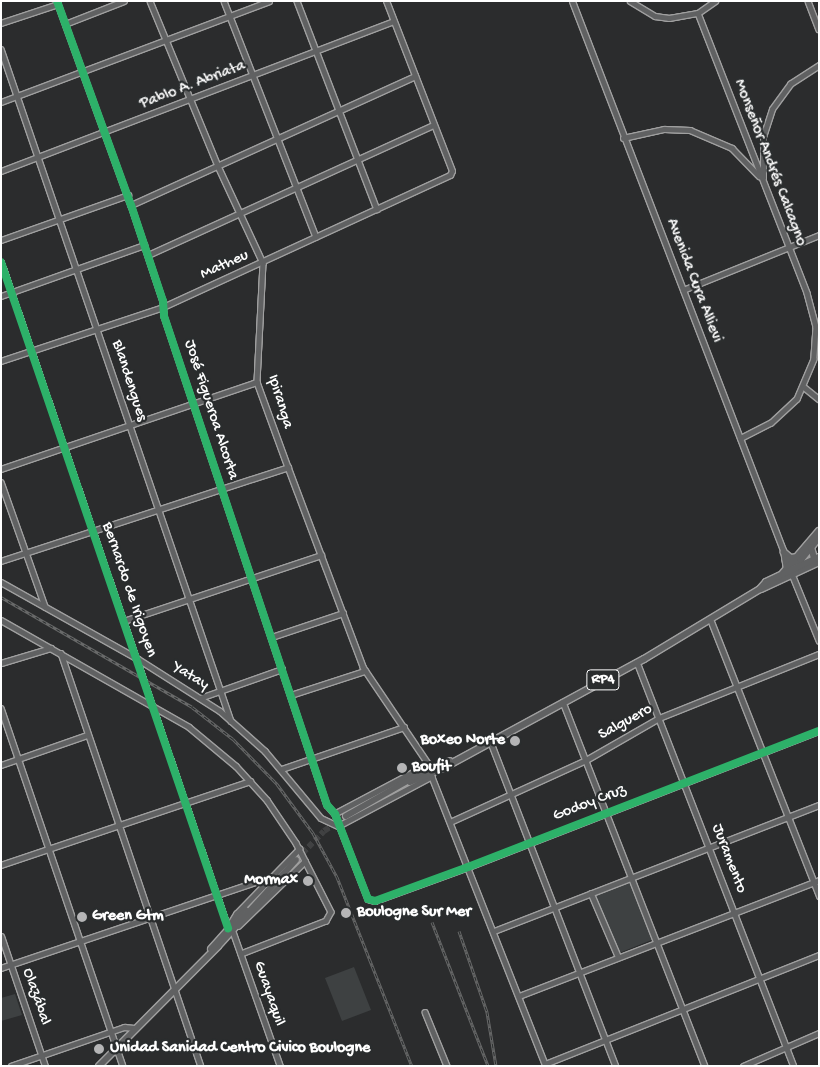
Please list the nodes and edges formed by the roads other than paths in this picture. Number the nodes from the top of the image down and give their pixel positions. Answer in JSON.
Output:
{"nodes":[{"id":1,"x":124,"y":1,"type":"edge"},
{"id":2,"x":150,"y":1,"type":"edge"},
{"id":3,"x":224,"y":1,"type":"edge"},
{"id":4,"x":268,"y":1,"type":"edge"},
{"id":5,"x":297,"y":1,"type":"edge"},
{"id":6,"x":386,"y":1,"type":"edge"},
{"id":7,"x":572,"y":1,"type":"edge"},
{"id":8,"x":630,"y":1,"type":"edge"},
{"id":9,"x":716,"y":1,"type":"edge"},
{"id":10,"x":808,"y":1,"type":"edge"},
{"id":11,"x":57,"y":2,"type":"edge"},
{"id":12,"x":698,"y":13,"type":"junction"},
{"id":13,"x":230,"y":17,"type":"junction"},
{"id":14,"x":393,"y":22,"type":"junction"},
{"id":15,"x":1,"y":23,"type":"edge"},
{"id":16,"x":65,"y":24,"type":"junction"},
{"id":17,"x":819,"y":28,"type":"edge"},
{"id":18,"x":166,"y":42,"type":"junction"},
{"id":19,"x":1,"y":49,"type":"edge"},
{"id":20,"x":316,"y":52,"type":"junction"},
{"id":21,"x":819,"y":65,"type":"edge"},
{"id":22,"x":82,"y":74,"type":"junction"},
{"id":23,"x":415,"y":76,"type":"junction"},
{"id":24,"x":252,"y":77,"type":"junction"},
{"id":25,"x":18,"y":96,"type":"junction"},
{"id":26,"x":190,"y":101,"type":"junction"},
{"id":27,"x":1,"y":102,"type":"edge"},
{"id":28,"x":339,"y":110,"type":"junction"},
{"id":29,"x":434,"y":125,"type":"junction"},
{"id":30,"x":104,"y":134,"type":"junction"},
{"id":31,"x":623,"y":138,"type":"junction"},
{"id":32,"x":276,"y":139,"type":"junction"},
{"id":33,"x":39,"y":158,"type":"junction"},
{"id":34,"x":358,"y":159,"type":"junction"},
{"id":35,"x":218,"y":166,"type":"junction"},
{"id":36,"x":1,"y":171,"type":"edge"},
{"id":37,"x":762,"y":181,"type":"junction"},
{"id":38,"x":295,"y":188,"type":"junction"},
{"id":39,"x":128,"y":195,"type":"junction"},
{"id":40,"x":132,"y":205,"type":"junction"},
{"id":41,"x":377,"y":209,"type":"junction"},
{"id":42,"x":240,"y":214,"type":"junction"},
{"id":43,"x":60,"y":218,"type":"junction"},
{"id":44,"x":819,"y":235,"type":"edge"},
{"id":45,"x":316,"y":237,"type":"junction"},
{"id":46,"x":1,"y":240,"type":"edge"},
{"id":47,"x":144,"y":245,"type":"junction"},
{"id":48,"x":788,"y":246,"type":"junction"},
{"id":49,"x":148,"y":255,"type":"junction"},
{"id":50,"x":1,"y":262,"type":"edge"},
{"id":51,"x":263,"y":263,"type":"junction"},
{"id":52,"x":77,"y":268,"type":"junction"},
{"id":53,"x":683,"y":290,"type":"junction"},
{"id":54,"x":11,"y":291,"type":"junction"},
{"id":55,"x":1,"y":296,"type":"edge"},
{"id":56,"x":164,"y":308,"type":"junction"},
{"id":57,"x":98,"y":329,"type":"junction"},
{"id":58,"x":31,"y":352,"type":"junction"},
{"id":59,"x":1,"y":362,"type":"edge"},
{"id":60,"x":257,"y":382,"type":"junction"},
{"id":61,"x":804,"y":387,"type":"junction"},
{"id":62,"x":819,"y":399,"type":"edge"},
{"id":63,"x":194,"y":404,"type":"junction"},
{"id":64,"x":129,"y":424,"type":"junction"},
{"id":65,"x":740,"y":438,"type":"junction"},
{"id":66,"x":65,"y":448,"type":"junction"},
{"id":67,"x":288,"y":467,"type":"junction"},
{"id":68,"x":1,"y":469,"type":"edge"},
{"id":69,"x":1,"y":482,"type":"edge"},
{"id":70,"x":221,"y":489,"type":"junction"},
{"id":71,"x":158,"y":509,"type":"junction"},
{"id":72,"x":93,"y":531,"type":"junction"},
{"id":73,"x":819,"y":531,"type":"edge"},
{"id":74,"x":819,"y":538,"type":"edge"},
{"id":75,"x":812,"y":547,"type":"junction"},
{"id":76,"x":784,"y":552,"type":"junction"},
{"id":77,"x":26,"y":553,"type":"junction"},
{"id":78,"x":321,"y":555,"type":"junction"},
{"id":79,"x":798,"y":557,"type":"junction"},
{"id":80,"x":786,"y":559,"type":"junction"},
{"id":81,"x":817,"y":559,"type":"edge"},
{"id":82,"x":1,"y":561,"type":"edge"},
{"id":83,"x":794,"y":564,"type":"junction"},
{"id":84,"x":786,"y":570,"type":"junction"},
{"id":85,"x":780,"y":575,"type":"junction"},
{"id":86,"x":792,"y":575,"type":"junction"},
{"id":87,"x":252,"y":578,"type":"junction"},
{"id":88,"x":1,"y":582,"type":"edge"},
{"id":89,"x":760,"y":589,"type":"junction"},
{"id":90,"x":190,"y":599,"type":"junction"},
{"id":91,"x":45,"y":606,"type":"junction"},
{"id":92,"x":343,"y":613,"type":"junction"},
{"id":93,"x":710,"y":619,"type":"junction"},
{"id":94,"x":1,"y":620,"type":"edge"},
{"id":95,"x":124,"y":622,"type":"junction"},
{"id":96,"x":817,"y":633,"type":"edge"},
{"id":97,"x":272,"y":637,"type":"junction"},
{"id":98,"x":819,"y":641,"type":"edge"},
{"id":99,"x":52,"y":648,"type":"junction"},
{"id":100,"x":61,"y":653,"type":"junction"},
{"id":101,"x":819,"y":654,"type":"edge"},
{"id":102,"x":138,"y":659,"type":"junction"},
{"id":103,"x":637,"y":662,"type":"junction"},
{"id":104,"x":1,"y":663,"type":"edge"},
{"id":105,"x":282,"y":669,"type":"junction"},
{"id":106,"x":365,"y":670,"type":"junction"},
{"id":107,"x":737,"y":687,"type":"junction"},
{"id":108,"x":221,"y":690,"type":"junction"},
{"id":109,"x":291,"y":695,"type":"junction"},
{"id":110,"x":200,"y":698,"type":"junction"},
{"id":111,"x":563,"y":702,"type":"junction"},
{"id":112,"x":154,"y":705,"type":"junction"},
{"id":113,"x":1,"y":708,"type":"edge"},
{"id":114,"x":659,"y":718,"type":"junction"},
{"id":115,"x":232,"y":721,"type":"junction"},
{"id":116,"x":404,"y":727,"type":"junction"},
{"id":117,"x":819,"y":731,"type":"edge"},
{"id":118,"x":88,"y":735,"type":"junction"},
{"id":119,"x":490,"y":740,"type":"junction"},
{"id":120,"x":762,"y":752,"type":"junction"},
{"id":121,"x":19,"y":759,"type":"junction"},
{"id":122,"x":312,"y":760,"type":"junction"},
{"id":123,"x":586,"y":760,"type":"junction"},
{"id":124,"x":1,"y":765,"type":"edge"},
{"id":125,"x":282,"y":769,"type":"junction"},
{"id":126,"x":432,"y":772,"type":"junction"},
{"id":127,"x":250,"y":781,"type":"junction"},
{"id":128,"x":684,"y":782,"type":"junction"},
{"id":129,"x":513,"y":795,"type":"junction"},
{"id":130,"x":186,"y":802,"type":"junction"},
{"id":131,"x":819,"y":806,"type":"edge"},
{"id":132,"x":606,"y":812,"type":"junction"},
{"id":133,"x":335,"y":814,"type":"junction"},
{"id":134,"x":346,"y":816,"type":"tunnel mouth"},
{"id":135,"x":788,"y":817,"type":"junction"},
{"id":136,"x":450,"y":822,"type":"junction"},
{"id":137,"x":118,"y":826,"type":"junction"},
{"id":138,"x":338,"y":826,"type":"junction"},
{"id":139,"x":530,"y":842,"type":"junction"},
{"id":140,"x":50,"y":848,"type":"junction"},
{"id":141,"x":710,"y":848,"type":"junction"},
{"id":142,"x":299,"y":849,"type":"junction"},
{"id":143,"x":296,"y":860,"type":"tunnel mouth"},
{"id":144,"x":305,"y":861,"type":"junction"},
{"id":145,"x":1,"y":865,"type":"edge"},
{"id":146,"x":468,"y":867,"type":"junction"},
{"id":147,"x":270,"y":877,"type":"junction"},
{"id":148,"x":633,"y":878,"type":"junction"},
{"id":149,"x":816,"y":881,"type":"edge"},
{"id":150,"x":591,"y":893,"type":"junction"},
{"id":151,"x":217,"y":895,"type":"junction"},
{"id":152,"x":819,"y":896,"type":"edge"},
{"id":153,"x":372,"y":901,"type":"joint"},
{"id":154,"x":556,"y":906,"type":"junction"},
{"id":155,"x":735,"y":912,"type":"junction"},
{"id":156,"x":151,"y":917,"type":"junction"},
{"id":157,"x":230,"y":929,"type":"junction"},
{"id":158,"x":494,"y":931,"type":"junction"},
{"id":159,"x":1,"y":936,"type":"edge"},
{"id":160,"x":81,"y":941,"type":"junction"},
{"id":161,"x":659,"y":942,"type":"junction"},
{"id":162,"x":240,"y":954,"type":"junction"},
{"id":163,"x":819,"y":955,"type":"edge"},
{"id":164,"x":618,"y":956,"type":"junction"},
{"id":165,"x":11,"y":965,"type":"junction"},
{"id":166,"x":1,"y":968,"type":"edge"},
{"id":167,"x":580,"y":972,"type":"junction"},
{"id":168,"x":760,"y":978,"type":"junction"},
{"id":169,"x":174,"y":986,"type":"junction"},
{"id":170,"x":519,"y":996,"type":"junction"},
{"id":171,"x":683,"y":1009,"type":"junction"},
{"id":172,"x":425,"y":1012,"type":"dead end"},
{"id":173,"x":134,"y":1028,"type":"junction"},
{"id":174,"x":112,"y":1032,"type":"junction"},
{"id":175,"x":819,"y":1033,"type":"edge"},
{"id":176,"x":606,"y":1040,"type":"junction"},
{"id":177,"x":117,"y":1046,"type":"junction"},
{"id":178,"x":786,"y":1046,"type":"junction"},
{"id":179,"x":42,"y":1056,"type":"junction"},
{"id":180,"x":545,"y":1065,"type":"edge"},
{"id":181,"x":11,"y":1066,"type":"edge"},
{"id":182,"x":45,"y":1066,"type":"edge"},
{"id":183,"x":99,"y":1066,"type":"edge"},
{"id":184,"x":123,"y":1066,"type":"edge"},
{"id":185,"x":201,"y":1066,"type":"edge"},
{"id":186,"x":280,"y":1066,"type":"edge"},
{"id":187,"x":447,"y":1066,"type":"edge"},
{"id":188,"x":616,"y":1066,"type":"edge"},
{"id":189,"x":705,"y":1066,"type":"edge"},
{"id":190,"x":743,"y":1066,"type":"edge"},
{"id":191,"x":794,"y":1066,"type":"edge"}],
"edges":[{"from":1,"to":16,"type":"street"},
{"from":2,"to":18,"type":"street","name":"Ipiranga"},
{"from":3,"to":13,"type":"street"},
{"from":4,"to":13,"type":"street"},
{"from":5,"to":20,"type":"street"},
{"from":6,"to":14,"type":"street"},
{"from":7,"to":31,"type":"street","name":"Avenida Cura Allievi"},
{"from":8,"to":12,"type":"street"},
{"from":9,"to":12,"type":"street"},
{"from":10,"to":17,"type":"street"},
{"from":11,"to":15,"type":"street"},
{"from":11,"to":16,"type":"street","name":"José Figueroa Alcorta"},
{"from":12,"to":37,"type":"street","name":"Monseñor Andrés Calcagno"},
{"from":13,"to":18,"type":"street"},
{"from":13,"to":24,"type":"street"},
{"from":14,"to":20,"type":"street","name":"Pablo A. Abriata"},
{"from":14,"to":23,"type":"street"},
{"from":16,"to":22,"type":"street","name":"José Figueroa Alcorta"},
{"from":18,"to":22,"type":"street"},
{"from":18,"to":26,"type":"street","name":"Ipiranga"},
{"from":19,"to":25,"type":"street","name":"Blandengues"},
{"from":20,"to":24,"type":"street","name":"Pablo A. Abriata"},
{"from":20,"to":28,"type":"street"},
{"from":21,"to":37,"type":"street"},
{"from":22,"to":25,"type":"street"},
{"from":22,"to":30,"type":"street","name":"José Figueroa Alcorta"},
{"from":23,"to":28,"type":"street"},
{"from":23,"to":29,"type":"street"},
{"from":24,"to":26,"type":"street","name":"Pablo A. Abriata"},
{"from":24,"to":32,"type":"street"},
{"from":25,"to":27,"type":"street"},
{"from":25,"to":33,"type":"street","name":"Blandengues"},
{"from":26,"to":30,"type":"street","name":"Pablo A. Abriata"},
{"from":26,"to":35,"type":"street","name":"Ipiranga"},
{"from":28,"to":32,"type":"street"},
{"from":28,"to":34,"type":"street"},
{"from":29,"to":34,"type":"street"},
{"from":29,"to":41,"type":"street","name":"Matheu"},
{"from":30,"to":33,"type":"street","name":"Pablo A. Abriata"},
{"from":30,"to":39,"type":"street","name":"José Figueroa Alcorta"},
{"from":31,"to":37,"type":"street"},
{"from":31,"to":53,"type":"street","name":"Avenida Cura Allievi"},
{"from":32,"to":35,"type":"street"},
{"from":32,"to":38,"type":"street"},
{"from":33,"to":36,"type":"street","name":"Pablo A. Abriata"},
{"from":33,"to":43,"type":"street","name":"Blandengues"},
{"from":34,"to":38,"type":"street"},
{"from":34,"to":41,"type":"street"},
{"from":35,"to":40,"type":"street"},
{"from":35,"to":42,"type":"street","name":"Ipiranga"},
{"from":37,"to":48,"type":"street","name":"Monseñor Andrés Calcagno"},
{"from":38,"to":42,"type":"street"},
{"from":38,"to":45,"type":"street"},
{"from":39,"to":40,"type":"street","name":"José Figueroa Alcorta"},
{"from":39,"to":43,"type":"street"},
{"from":40,"to":47,"type":"street","name":"José Figueroa Alcorta"},
{"from":41,"to":45,"type":"street","name":"Matheu"},
{"from":42,"to":49,"type":"street"},
{"from":42,"to":51,"type":"street","name":"Ipiranga"},
{"from":43,"to":46,"type":"street"},
{"from":43,"to":52,"type":"street","name":"Blandengues"},
{"from":44,"to":48,"type":"street"},
{"from":45,"to":51,"type":"street","name":"Matheu"},
{"from":47,"to":49,"type":"street","name":"José Figueroa Alcorta"},
{"from":47,"to":52,"type":"street"},
{"from":48,"to":53,"type":"street"},
{"from":48,"to":61,"type":"street","name":"Monseñor Andrés Calcagno"},
{"from":49,"to":56,"type":"street","name":"José Figueroa Alcorta"},
{"from":50,"to":54,"type":"street","name":"Bernardo de Irigoyen"},
{"from":51,"to":56,"type":"street","name":"Matheu"},
{"from":51,"to":60,"type":"street","name":"Ipiranga"},
{"from":52,"to":54,"type":"street"},
{"from":52,"to":57,"type":"street","name":"Blandengues"},
{"from":53,"to":65,"type":"street","name":"Avenida Cura Allievi"},
{"from":54,"to":55,"type":"street"},
{"from":54,"to":58,"type":"street","name":"Bernardo de Irigoyen"},
{"from":56,"to":57,"type":"street","name":"Matheu"},
{"from":56,"to":63,"type":"street","name":"José Figueroa Alcorta"},
{"from":57,"to":58,"type":"street","name":"Matheu"},
{"from":57,"to":64,"type":"street","name":"Blandengues"},
{"from":58,"to":59,"type":"street","name":"Matheu"},
{"from":58,"to":66,"type":"street","name":"Bernardo de Irigoyen"},
{"from":60,"to":63,"type":"street"},
{"from":60,"to":67,"type":"street","name":"Ipiranga"},
{"from":61,"to":62,"type":"street"},
{"from":61,"to":65,"type":"street","name":"Monseñor Andrés Calcagno"},
{"from":63,"to":64,"type":"street"},
{"from":63,"to":70,"type":"street","name":"José Figueroa Alcorta"},
{"from":64,"to":66,"type":"street"},
{"from":64,"to":71,"type":"street","name":"Blandengues"},
{"from":65,"to":76,"type":"street","name":"Avenida Cura Allievi"},
{"from":66,"to":68,"type":"street"},
{"from":66,"to":72,"type":"street","name":"Bernardo de Irigoyen"},
{"from":67,"to":70,"type":"street"},
{"from":67,"to":78,"type":"street","name":"Ipiranga"},
{"from":69,"to":77,"type":"street"},
{"from":70,"to":71,"type":"street"},
{"from":70,"to":87,"type":"street","name":"José Figueroa Alcorta"},
{"from":71,"to":72,"type":"street"},
{"from":71,"to":90,"type":"street","name":"Blandengues"},
{"from":72,"to":77,"type":"street"},
{"from":72,"to":95,"type":"street","name":"Bernardo de Irigoyen"},
{"from":73,"to":79,"type":"main road"},
{"from":74,"to":75,"type":"main road"},
{"from":75,"to":81,"type":"main road"},
{"from":75,"to":83,"type":"main road"},
{"from":76,"to":79,"type":"main road"},
{"from":76,"to":80,"type":"street","name":"Avenida Cura Allievi"},
{"from":77,"to":82,"type":"street"},
{"from":77,"to":91,"type":"street"},
{"from":78,"to":87,"type":"street"},
{"from":78,"to":92,"type":"street","name":"Ipiranga"},
{"from":79,"to":83,"type":"main road"},
{"from":80,"to":83,"type":"main road"},
{"from":80,"to":84,"type":"street","name":"Avenida Cura Allievi"},
{"from":81,"to":85,"type":"main road","number":"RP4"},
{"from":81,"to":86,"type":"main road","number":"RP4"},
{"from":83,"to":84,"type":"main road"},
{"from":84,"to":85,"type":"main road"},
{"from":85,"to":89,"type":"main road","number":"RP4"},
{"from":86,"to":89,"type":"main road","number":"RP4"},
{"from":86,"to":96,"type":"street"},
{"from":87,"to":90,"type":"street"},
{"from":87,"to":97,"type":"street","name":"José Figueroa Alcorta"},
{"from":88,"to":91,"type":"street","name":"Yatay"},
{"from":89,"to":93,"type":"main road","number":"RP4"},
{"from":90,"to":95,"type":"street"},
{"from":90,"to":108,"type":"street","name":"Blandengues"},
{"from":91,"to":102,"type":"street","name":"Yatay"},
{"from":92,"to":97,"type":"street"},
{"from":92,"to":106,"type":"street","name":"Ipiranga"},
{"from":93,"to":103,"type":"main road","number":"RP4"},
{"from":93,"to":107,"type":"street"},
{"from":94,"to":99,"type":"street"},
{"from":95,"to":102,"type":"street","name":"Bernardo de Irigoyen"},
{"from":96,"to":98,"type":"street"},
{"from":97,"to":105,"type":"street","name":"José Figueroa Alcorta"},
{"from":99,"to":100,"type":"street"},
{"from":99,"to":104,"type":"street"},
{"from":100,"to":112,"type":"street"},
{"from":100,"to":118,"type":"street"},
{"from":101,"to":107,"type":"street","name":"Salguero"},
{"from":102,"to":110,"type":"street","name":"Yatay"},
{"from":102,"to":112,"type":"street","name":"Bernardo de Irigoyen"},
{"from":103,"to":111,"type":"main road","number":"RP4"},
{"from":103,"to":114,"type":"street","name":"Juramento"},
{"from":105,"to":108,"type":"street"},
{"from":105,"to":109,"type":"street","name":"José Figueroa Alcorta"},
{"from":106,"to":109,"type":"street"},
{"from":106,"to":116,"type":"street","name":"Ipiranga"},
{"from":107,"to":114,"type":"street","name":"Salguero"},
{"from":107,"to":120,"type":"street"},
{"from":108,"to":110,"type":"street"},
{"from":108,"to":115,"type":"street","name":"Blandengues"},
{"from":109,"to":122,"type":"street","name":"José Figueroa Alcorta"},
{"from":110,"to":115,"type":"street","name":"Yatay"},
{"from":111,"to":119,"type":"main road","number":"RP4"},
{"from":111,"to":123,"type":"street"},
{"from":112,"to":127,"type":"street"},
{"from":112,"to":130,"type":"street","name":"Bernardo de Irigoyen"},
{"from":113,"to":121,"type":"street"},
{"from":114,"to":123,"type":"street","name":"Salguero"},
{"from":114,"to":128,"type":"street","name":"Juramento"},
{"from":115,"to":125,"type":"street","name":"Yatay"},
{"from":116,"to":122,"type":"street"},
{"from":116,"to":126,"type":"street","name":"Ipiranga"},
{"from":117,"to":120,"type":"street","name":"Godoy Cruz"},
{"from":118,"to":121,"type":"street"},
{"from":118,"to":137,"type":"street"},
{"from":119,"to":126,"type":"main road","number":"RP4"},
{"from":119,"to":129,"type":"street"},
{"from":120,"to":128,"type":"street","name":"Godoy Cruz"},
{"from":120,"to":135,"type":"street"},
{"from":121,"to":124,"type":"street"},
{"from":121,"to":140,"type":"street"},
{"from":122,"to":125,"type":"street"},
{"from":122,"to":133,"type":"street","name":"José Figueroa Alcorta"},
{"from":123,"to":129,"type":"street","name":"Salguero"},
{"from":123,"to":132,"type":"street"},
{"from":125,"to":138,"type":"street","name":"Yatay"},
{"from":126,"to":133,"type":"street"},
{"from":126,"to":134,"type":"main road","number":"RP4"},
{"from":126,"to":136,"type":"street","name":"Ipiranga"},
{"from":126,"to":138,"type":"street"},
{"from":127,"to":130,"type":"street"},
{"from":127,"to":142,"type":"street"},
{"from":128,"to":132,"type":"street","name":"Godoy Cruz"},
{"from":128,"to":141,"type":"street","name":"Juramento"},
{"from":129,"to":136,"type":"street","name":"Salguero"},
{"from":129,"to":139,"type":"street"},
{"from":130,"to":137,"type":"street"},
{"from":130,"to":151,"type":"street","name":"Bernardo de Irigoyen"},
{"from":131,"to":135,"type":"street"},
{"from":132,"to":139,"type":"street","name":"Godoy Cruz"},
{"from":132,"to":148,"type":"street"},
{"from":133,"to":138,"type":"street","name":"José Figueroa Alcorta"},
{"from":135,"to":141,"type":"street"},
{"from":135,"to":149,"type":"street"},
{"from":136,"to":146,"type":"street","name":"Ipiranga"},
{"from":137,"to":140,"type":"street"},
{"from":137,"to":156,"type":"street"},
{"from":138,"to":153,"type":"street","name":"José Figueroa Alcorta"},
{"from":139,"to":146,"type":"street","name":"Godoy Cruz"},
{"from":139,"to":154,"type":"street"},
{"from":140,"to":145,"type":"street"},
{"from":140,"to":160,"type":"street"},
{"from":141,"to":148,"type":"street"},
{"from":141,"to":155,"type":"street","name":"Juramento"},
{"from":142,"to":144,"type":"street"},
{"from":142,"to":147,"type":"street"},
{"from":143,"to":157,"type":"main road"},
{"from":144,"to":157,"type":"street"},
{"from":144,"to":162,"type":"street"},
{"from":146,"to":153,"type":"street","name":"Godoy Cruz"},
{"from":146,"to":158,"type":"street","name":"Ipiranga"},
{"from":147,"to":151,"type":"street"},
{"from":147,"to":157,"type":"street"},
{"from":148,"to":150,"type":"street"},
{"from":148,"to":161,"type":"street"},
{"from":149,"to":152,"type":"street"},
{"from":149,"to":155,"type":"street"},
{"from":150,"to":154,"type":"street"},
{"from":150,"to":164,"type":"street"},
{"from":151,"to":156,"type":"street"},
{"from":151,"to":157,"type":"street","name":"Bernardo de Irigoyen"},
{"from":154,"to":158,"type":"street"},
{"from":154,"to":167,"type":"street"},
{"from":155,"to":161,"type":"street"},
{"from":155,"to":168,"type":"street","name":"Juramento"},
{"from":156,"to":160,"type":"street"},
{"from":156,"to":169,"type":"street"},
{"from":157,"to":162,"type":"street","name":"Guayaquil"},
{"from":157,"to":169,"type":"main road"},
{"from":158,"to":170,"type":"street","name":"Ipiranga"},
{"from":159,"to":165,"type":"street","name":"Olazábal"},
{"from":160,"to":165,"type":"street"},
{"from":160,"to":174,"type":"street"},
{"from":161,"to":164,"type":"street"},
{"from":161,"to":171,"type":"street"},
{"from":162,"to":186,"type":"street","name":"Guayaquil"},
{"from":163,"to":168,"type":"street"},
{"from":164,"to":167,"type":"street"},
{"from":165,"to":166,"type":"street"},
{"from":165,"to":179,"type":"street","name":"Olazábal"},
{"from":167,"to":170,"type":"street"},
{"from":167,"to":176,"type":"street"},
{"from":168,"to":171,"type":"street"},
{"from":168,"to":178,"type":"street","name":"Juramento"},
{"from":169,"to":173,"type":"main road"},
{"from":169,"to":185,"type":"street"},
{"from":170,"to":180,"type":"street","name":"Ipiranga"},
{"from":171,"to":176,"type":"street"},
{"from":171,"to":189,"type":"street"},
{"from":172,"to":187,"type":"street"},
{"from":173,"to":174,"type":"street"},
{"from":173,"to":177,"type":"main road"},
{"from":174,"to":177,"type":"street"},
{"from":174,"to":179,"type":"street"},
{"from":175,"to":178,"type":"street"},
{"from":176,"to":180,"type":"street"},
{"from":176,"to":188,"type":"street"},
{"from":177,"to":183,"type":"main road"},
{"from":177,"to":184,"type":"street"},
{"from":178,"to":190,"type":"street"},
{"from":178,"to":191,"type":"street","name":"Juramento"},
{"from":179,"to":181,"type":"street"},
{"from":179,"to":182,"type":"street","name":"Olazábal"}]}
